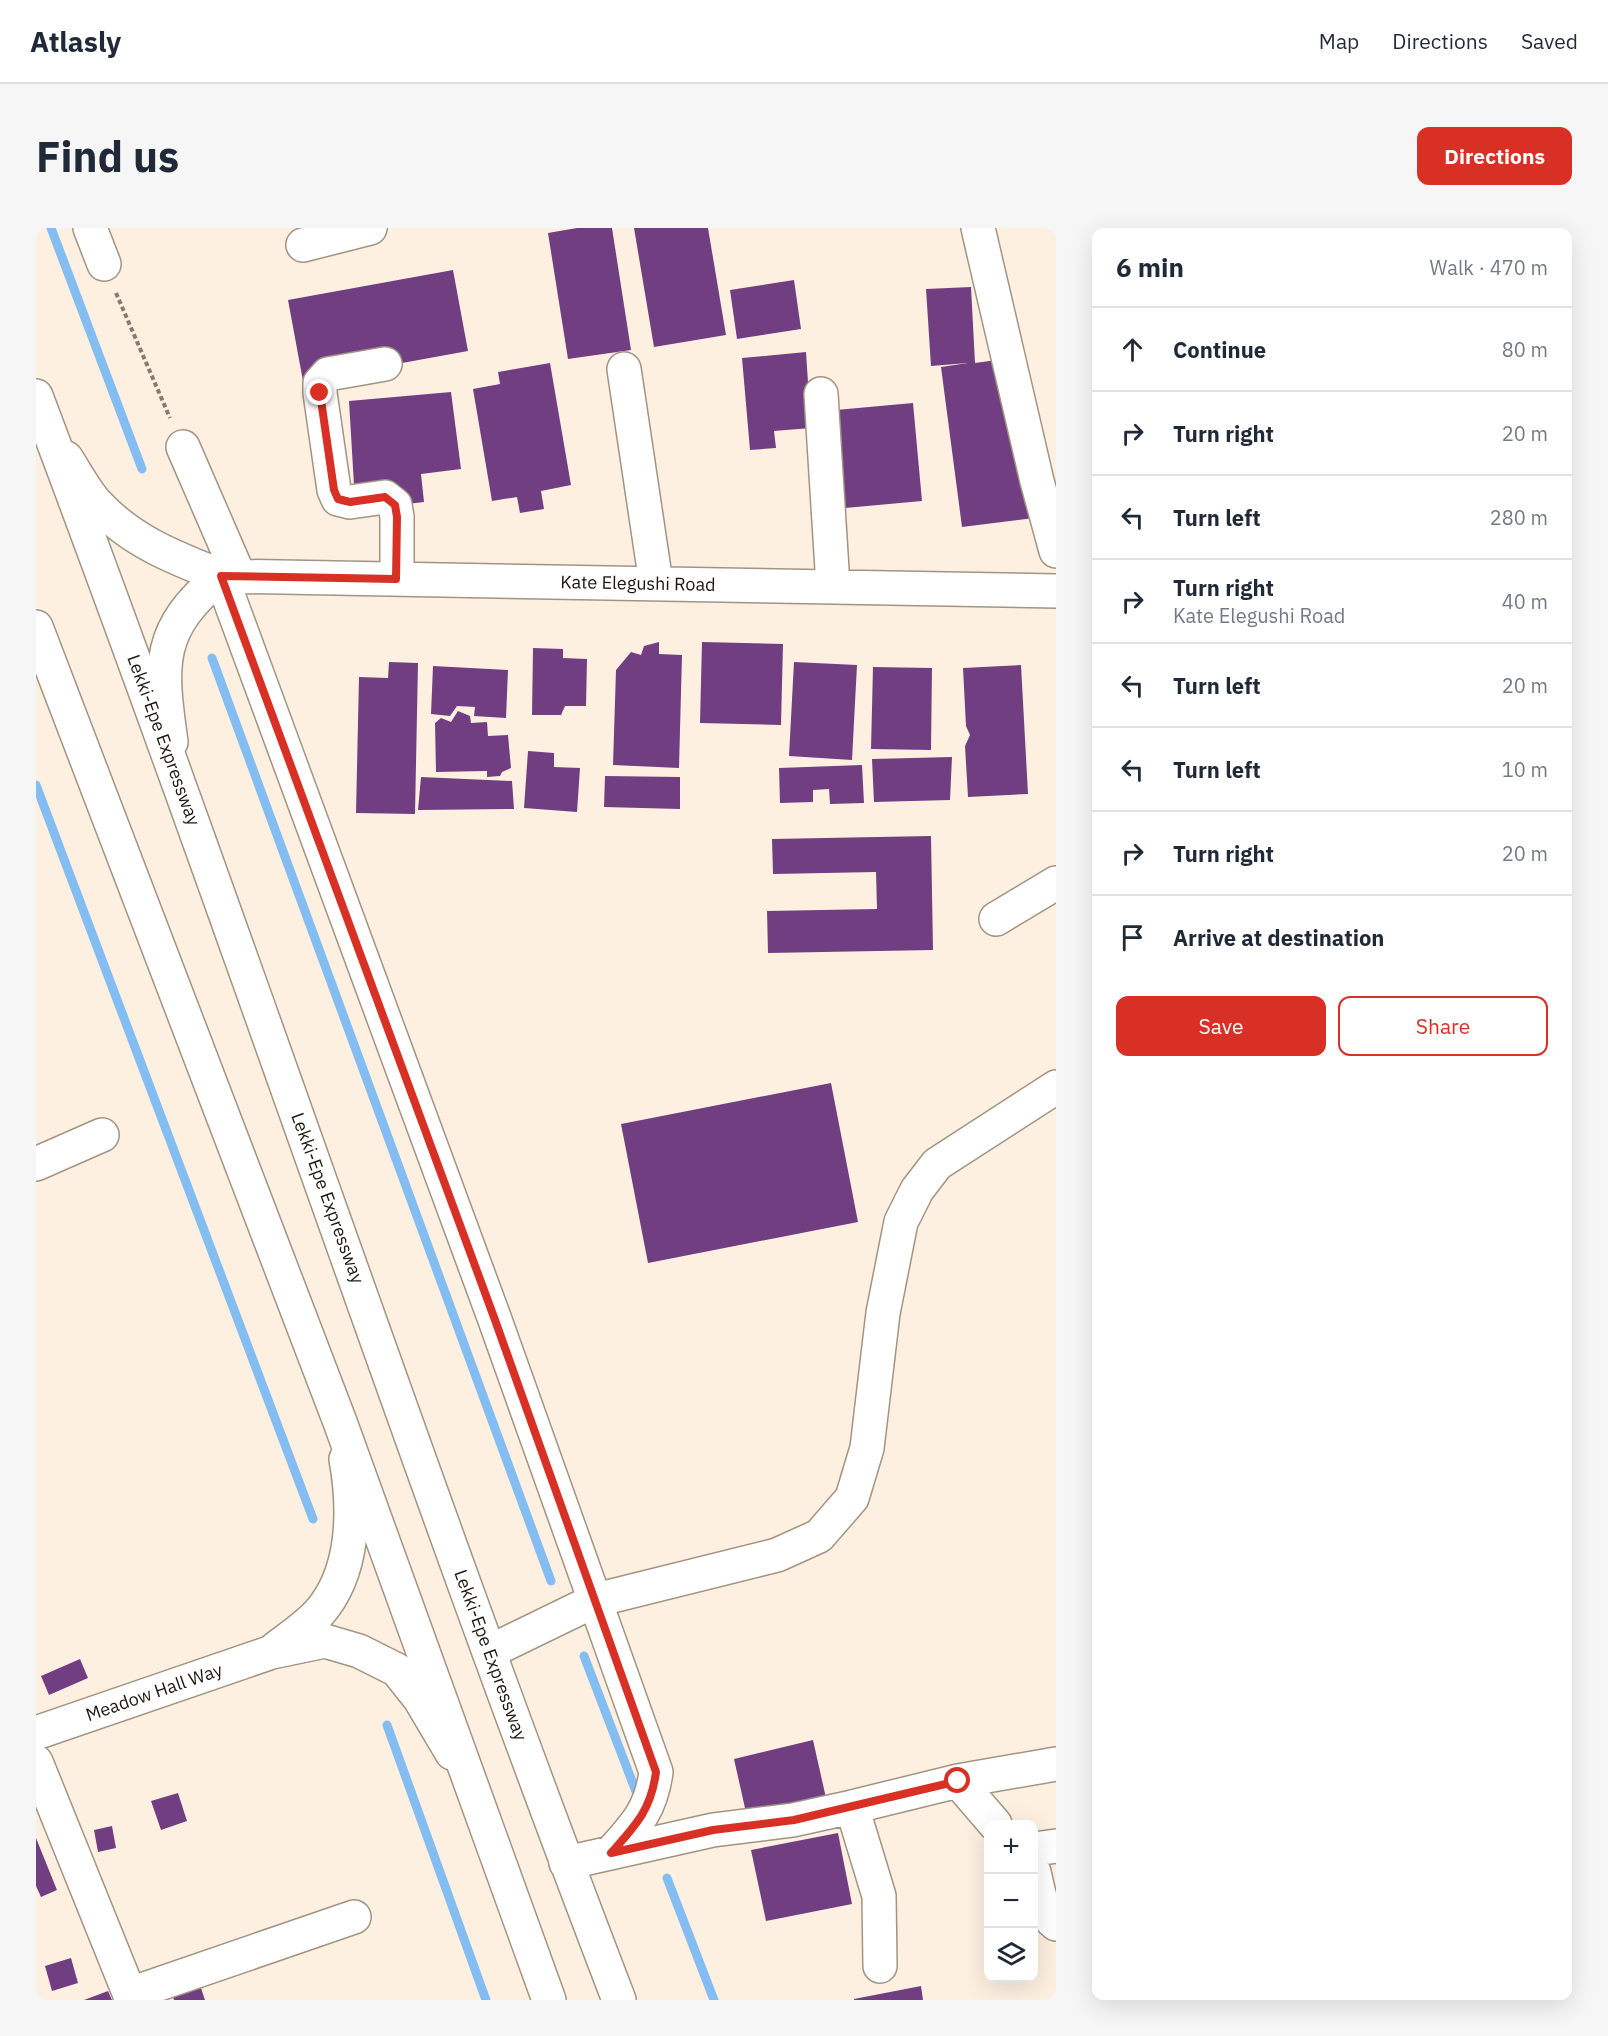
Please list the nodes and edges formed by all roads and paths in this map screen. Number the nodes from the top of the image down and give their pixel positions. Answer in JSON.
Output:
{"nodes":[{"id":1,"x":90,"y":228,"type":"edge"},
{"id":2,"x":370,"y":228,"type":"edge"},
{"id":3,"x":978,"y":228,"type":"edge"},
{"id":4,"x":303,"y":245,"type":"dead end"},
{"id":5,"x":104,"y":264,"type":"joint"},
{"id":6,"x":385,"y":364,"type":"dead end"},
{"id":7,"x":624,"y":369,"type":"dead end"},
{"id":8,"x":821,"y":394,"type":"dead end"},
{"id":9,"x":36,"y":396,"type":"edge"},
{"id":10,"x":51,"y":436,"type":"junction"},
{"id":11,"x":183,"y":447,"type":"joint"},
{"id":12,"x":1056,"y":551,"type":"edge"},
{"id":13,"x":230,"y":576,"type":"junction"},
{"id":14,"x":396,"y":579,"type":"junction"},
{"id":15,"x":656,"y":583,"type":"junction"},
{"id":16,"x":834,"y":586,"type":"junction"},
{"id":17,"x":1056,"y":591,"type":"edge"},
{"id":18,"x":36,"y":627,"type":"edge"},
{"id":19,"x":174,"y":766,"type":"junction"},
{"id":20,"x":1056,"y":883,"type":"edge"},
{"id":21,"x":996,"y":919,"type":"dead end"},
{"id":22,"x":1056,"y":1087,"type":"edge"},
{"id":23,"x":102,"y":1135,"type":"dead end"},
{"id":24,"x":36,"y":1164,"type":"edge"},
{"id":25,"x":340,"y":1422,"type":"junction"},
{"id":26,"x":596,"y":1600,"type":"junction"},
{"id":27,"x":272,"y":1652,"type":"junction"},
{"id":28,"x":489,"y":1652,"type":"junction"},
{"id":29,"x":36,"y":1733,"type":"edge"},
{"id":30,"x":36,"y":1762,"type":"edge"},
{"id":31,"x":1056,"y":1764,"type":"edge"},
{"id":32,"x":958,"y":1781,"type":"junction"},
{"id":33,"x":473,"y":1784,"type":"junction"},
{"id":34,"x":852,"y":1808,"type":"junction"},
{"id":35,"x":991,"y":1820,"type":"edge"},
{"id":36,"x":1056,"y":1846,"type":"edge"},
{"id":37,"x":1038,"y":1848,"type":"edge"},
{"id":38,"x":611,"y":1853,"type":"junction"},
{"id":39,"x":566,"y":1863,"type":"junction"},
{"id":40,"x":1035,"y":1874,"type":"edge"},
{"id":41,"x":354,"y":1917,"type":"dead end"},
{"id":42,"x":1056,"y":1924,"type":"edge"},
{"id":43,"x":880,"y":1966,"type":"dead end"},
{"id":44,"x":131,"y":1997,"type":"edge"},
{"id":45,"x":549,"y":2000,"type":"edge"},
{"id":46,"x":619,"y":2000,"type":"edge"}],
"edges":[{"from":1,"to":5,"type":"main road"},
{"from":2,"to":4,"type":"main road"},
{"from":3,"to":12,"type":"main road"},
{"from":5,"to":11,"type":"path"},
{"from":6,"to":14,"type":"main road"},
{"from":7,"to":15,"type":"main road"},
{"from":8,"to":16,"type":"main road"},
{"from":9,"to":10,"type":"main road","name":"Lekki-Epe Expressway"},
{"from":10,"to":13,"type":"main road","name":"Kate Elegushi Road"},
{"from":10,"to":19,"type":"main road","name":"Lekki-Epe Expressway"},
{"from":11,"to":13,"type":"main road"},
{"from":13,"to":14,"type":"main road","name":"Kate Elegushi Road"},
{"from":13,"to":19,"type":"main road"},
{"from":13,"to":26,"type":"main road"},
{"from":14,"to":15,"type":"main road","name":"Kate Elegushi Road"},
{"from":15,"to":16,"type":"main road","name":"Kate Elegushi Road"},
{"from":16,"to":17,"type":"main road","name":"Kate Elegushi Road"},
{"from":18,"to":25,"type":"main road"},
{"from":19,"to":28,"type":"main road","name":"Lekki-Epe Expressway"},
{"from":20,"to":21,"type":"main road"},
{"from":22,"to":26,"type":"main road"},
{"from":23,"to":24,"type":"main road"},
{"from":25,"to":27,"type":"main road"},
{"from":25,"to":33,"type":"main road"},
{"from":26,"to":28,"type":"main road"},
{"from":26,"to":38,"type":"main road"},
{"from":27,"to":29,"type":"main road","name":"Meadow Hall Way"},
{"from":27,"to":33,"type":"main road"},
{"from":28,"to":39,"type":"main road","name":"Lekki-Epe Expressway"},
{"from":30,"to":44,"type":"main road"},
{"from":31,"to":32,"type":"main road"},
{"from":32,"to":34,"type":"main road"},
{"from":32,"to":35,"type":"main road"},
{"from":33,"to":45,"type":"main road"},
{"from":34,"to":38,"type":"main road"},
{"from":34,"to":43,"type":"main road"},
{"from":36,"to":37,"type":"main road"},
{"from":38,"to":39,"type":"main road"},
{"from":39,"to":46,"type":"main road","name":"Lekki-Epe Expressway"},
{"from":40,"to":42,"type":"main road"},
{"from":41,"to":44,"type":"main road"}]}
